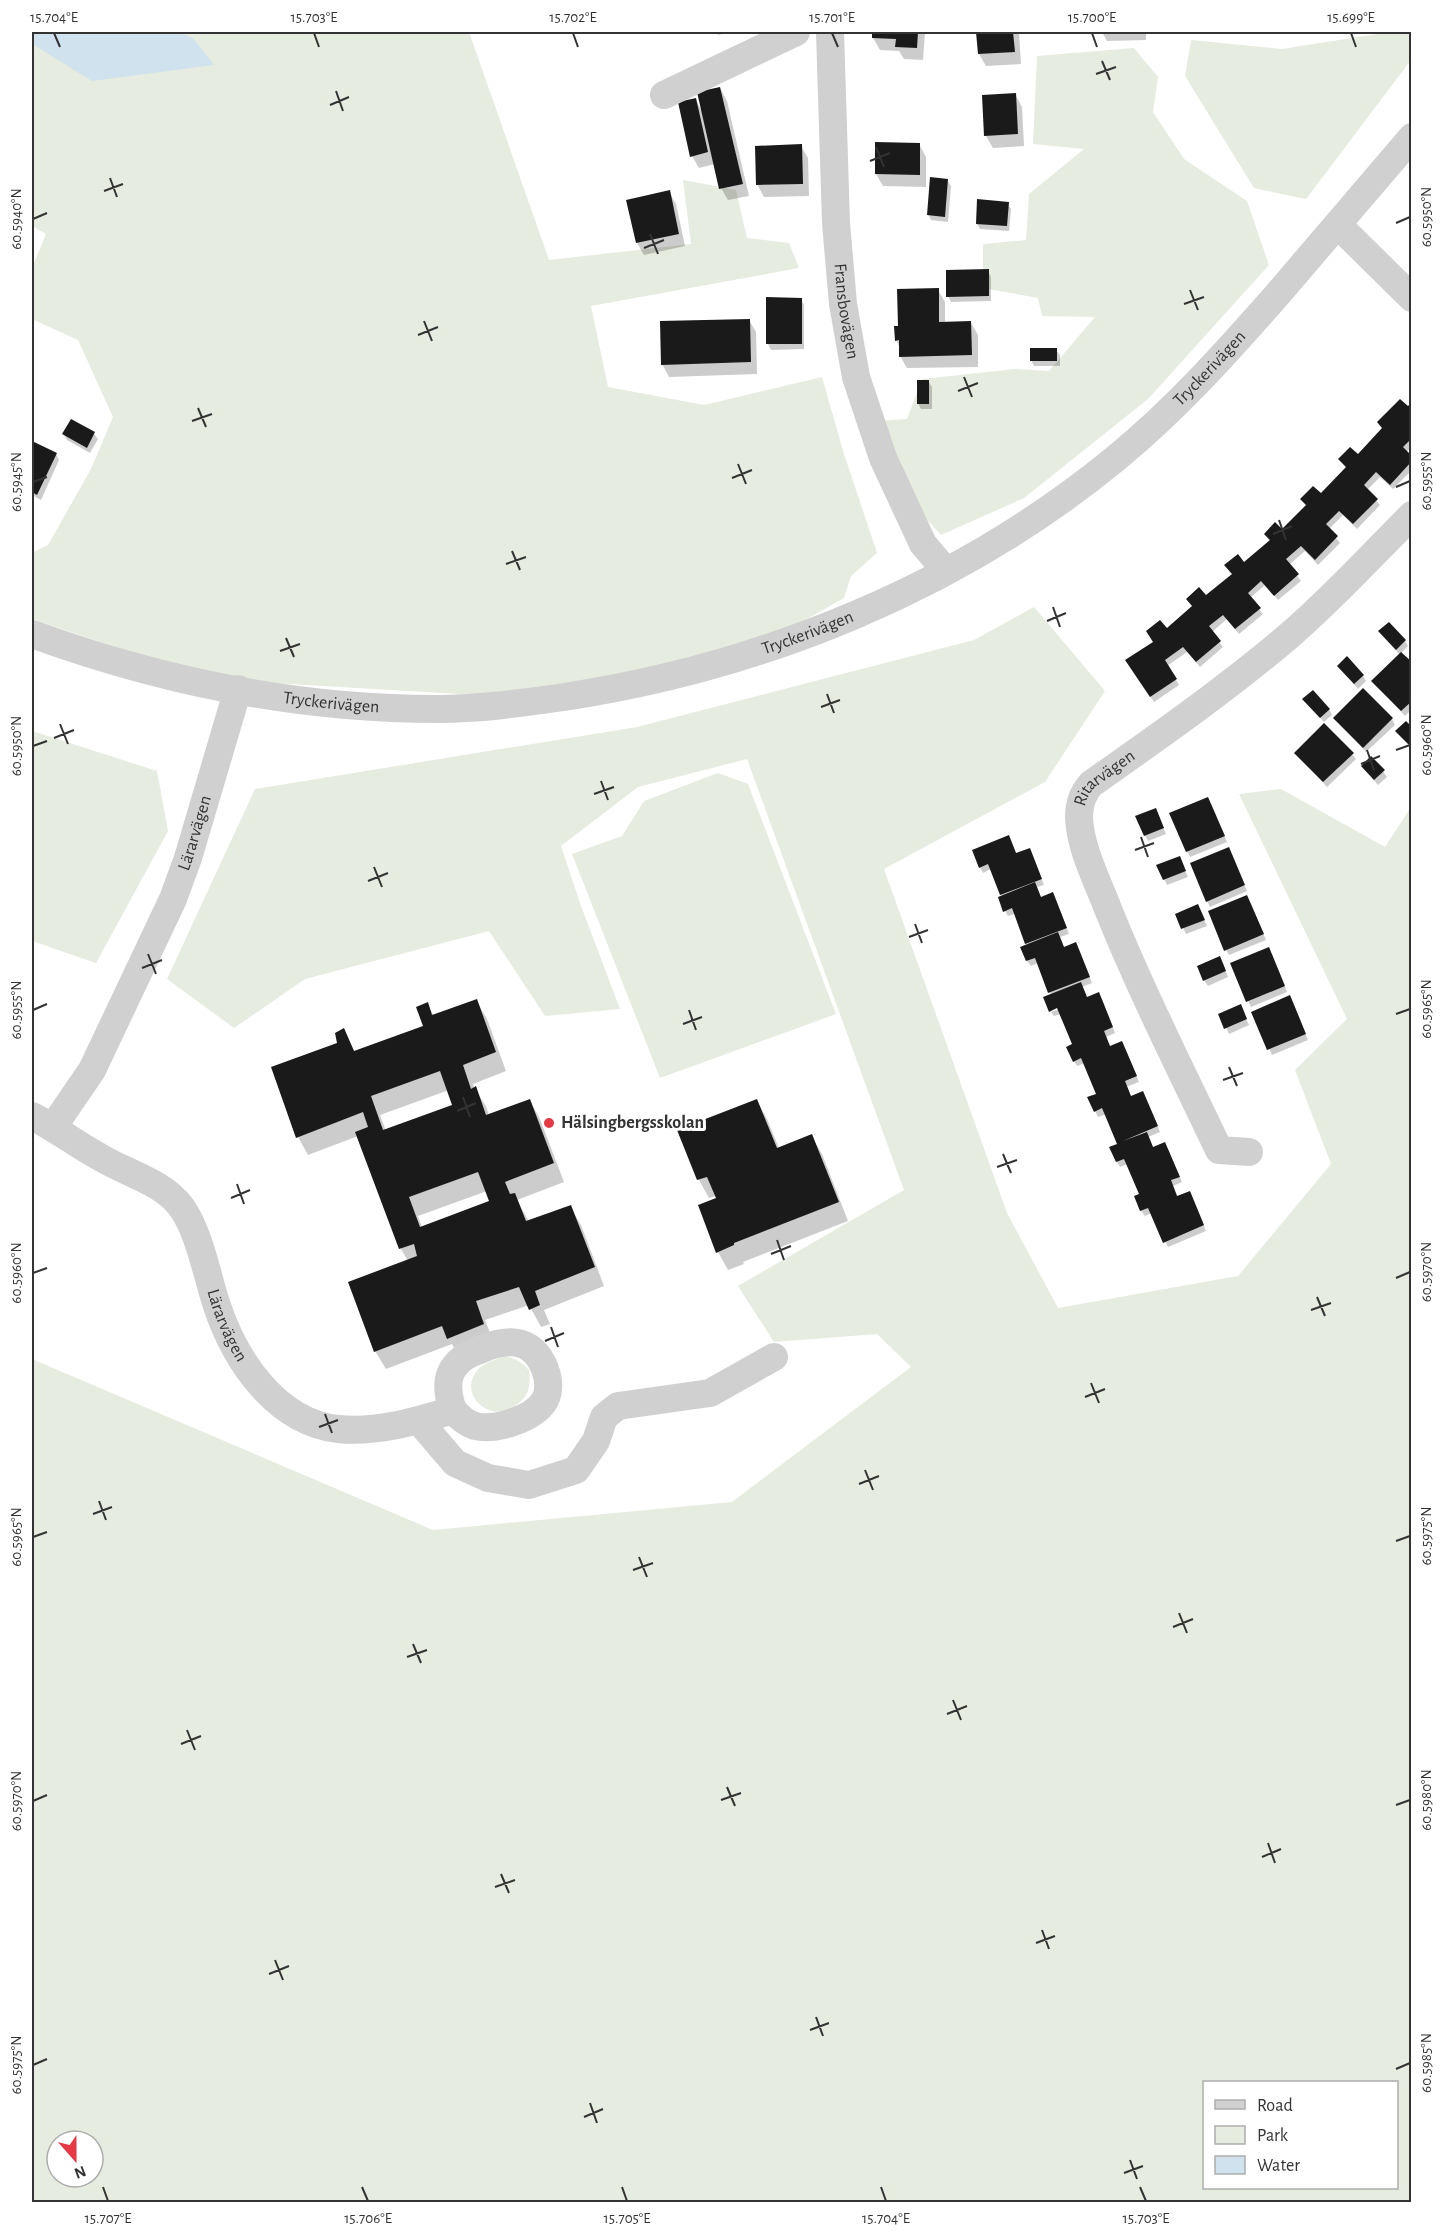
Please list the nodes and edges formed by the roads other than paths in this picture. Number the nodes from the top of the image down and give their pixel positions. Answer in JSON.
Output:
{"nodes":[{"id":1,"x":796,"y":32,"type":"edge"},
{"id":2,"x":830,"y":32,"type":"edge"},
{"id":3,"x":664,"y":95,"type":"dead end"},
{"id":4,"x":1412,"y":137,"type":"edge"},
{"id":5,"x":1338,"y":225,"type":"junction"},
{"id":6,"x":1412,"y":298,"type":"edge"},
{"id":7,"x":1412,"y":515,"type":"edge"},
{"id":8,"x":946,"y":571,"type":"junction"},
{"id":9,"x":32,"y":634,"type":"edge"},
{"id":10,"x":238,"y":690,"type":"junction"},
{"id":11,"x":42,"y":1122,"type":"edge"},
{"id":12,"x":1249,"y":1152,"type":"dead end"},
{"id":13,"x":774,"y":1357,"type":"dead end"},
{"id":14,"x":453,"y":1410,"type":"dead end"},
{"id":15,"x":419,"y":1420,"type":"junction"}],
"edges":[{"from":1,"to":3,"type":"street"},
{"from":2,"to":8,"type":"street","name":"Fransbovägen"},
{"from":4,"to":5,"type":"street","name":"Tryckerivägen"},
{"from":5,"to":6,"type":"street"},
{"from":5,"to":8,"type":"street","name":"Tryckerivägen"},
{"from":7,"to":12,"type":"street","name":"Ritarvägen"},
{"from":8,"to":10,"type":"street","name":"Tryckerivägen"},
{"from":9,"to":10,"type":"street","name":"Tryckerivägen"},
{"from":10,"to":11,"type":"street","name":"Lärarvägen"},
{"from":11,"to":15,"type":"street","name":"Lärarvägen"},
{"from":13,"to":15,"type":"street"},
{"from":14,"to":15,"type":"street","name":"Lärarvägen"}]}
